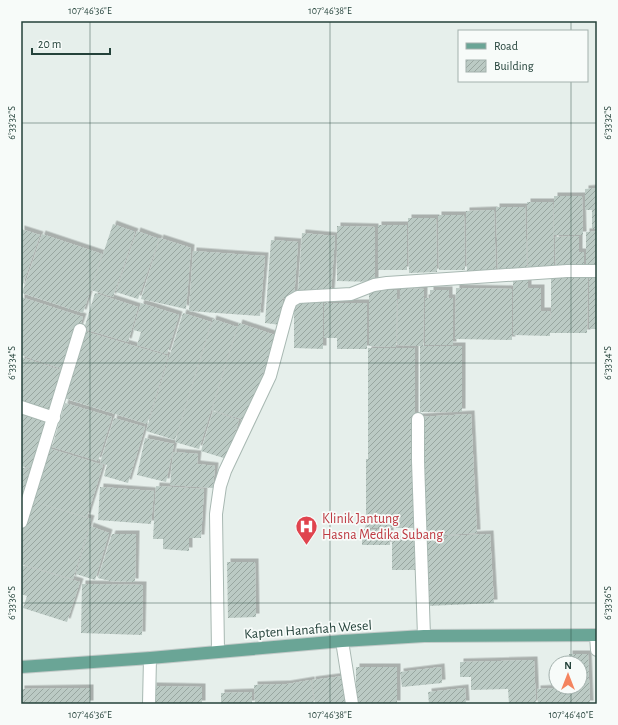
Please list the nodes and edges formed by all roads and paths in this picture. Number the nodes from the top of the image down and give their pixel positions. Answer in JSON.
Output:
{"nodes":[{"id":1,"x":597,"y":271,"type":"edge"},
{"id":2,"x":80,"y":330,"type":"dead end"},
{"id":3,"x":21,"y":407,"type":"edge"},
{"id":4,"x":54,"y":418,"type":"junction"},
{"id":5,"x":418,"y":419,"type":"dead end"},
{"id":6,"x":21,"y":522,"type":"edge"},
{"id":7,"x":597,"y":635,"type":"edge"},
{"id":8,"x":424,"y":636,"type":"junction"},
{"id":9,"x":342,"y":641,"type":"junction"},
{"id":10,"x":597,"y":650,"type":"edge"},
{"id":11,"x":218,"y":651,"type":"junction"},
{"id":12,"x":150,"y":658,"type":"junction"},
{"id":13,"x":21,"y":667,"type":"edge"},
{"id":14,"x":149,"y":704,"type":"edge"},
{"id":15,"x":352,"y":704,"type":"edge"}],
"edges":[{"from":1,"to":11,"type":"street"},
{"from":2,"to":4,"type":"street"},
{"from":3,"to":4,"type":"street"},
{"from":4,"to":6,"type":"street"},
{"from":5,"to":8,"type":"street"},
{"from":7,"to":8,"type":"main road","name":"Kapten Hanafiah Wesel"},
{"from":7,"to":10,"type":"street"},
{"from":8,"to":9,"type":"main road","name":"Kapten Hanafiah Wesel"},
{"from":9,"to":11,"type":"main road","name":"Kapten Hanafiah Wesel"},
{"from":9,"to":15,"type":"street"},
{"from":11,"to":12,"type":"main road","name":"Kapten Hanafiah Wesel"},
{"from":12,"to":13,"type":"main road","name":"Kapten Hanafiah Wesel"},
{"from":12,"to":14,"type":"street"}]}
